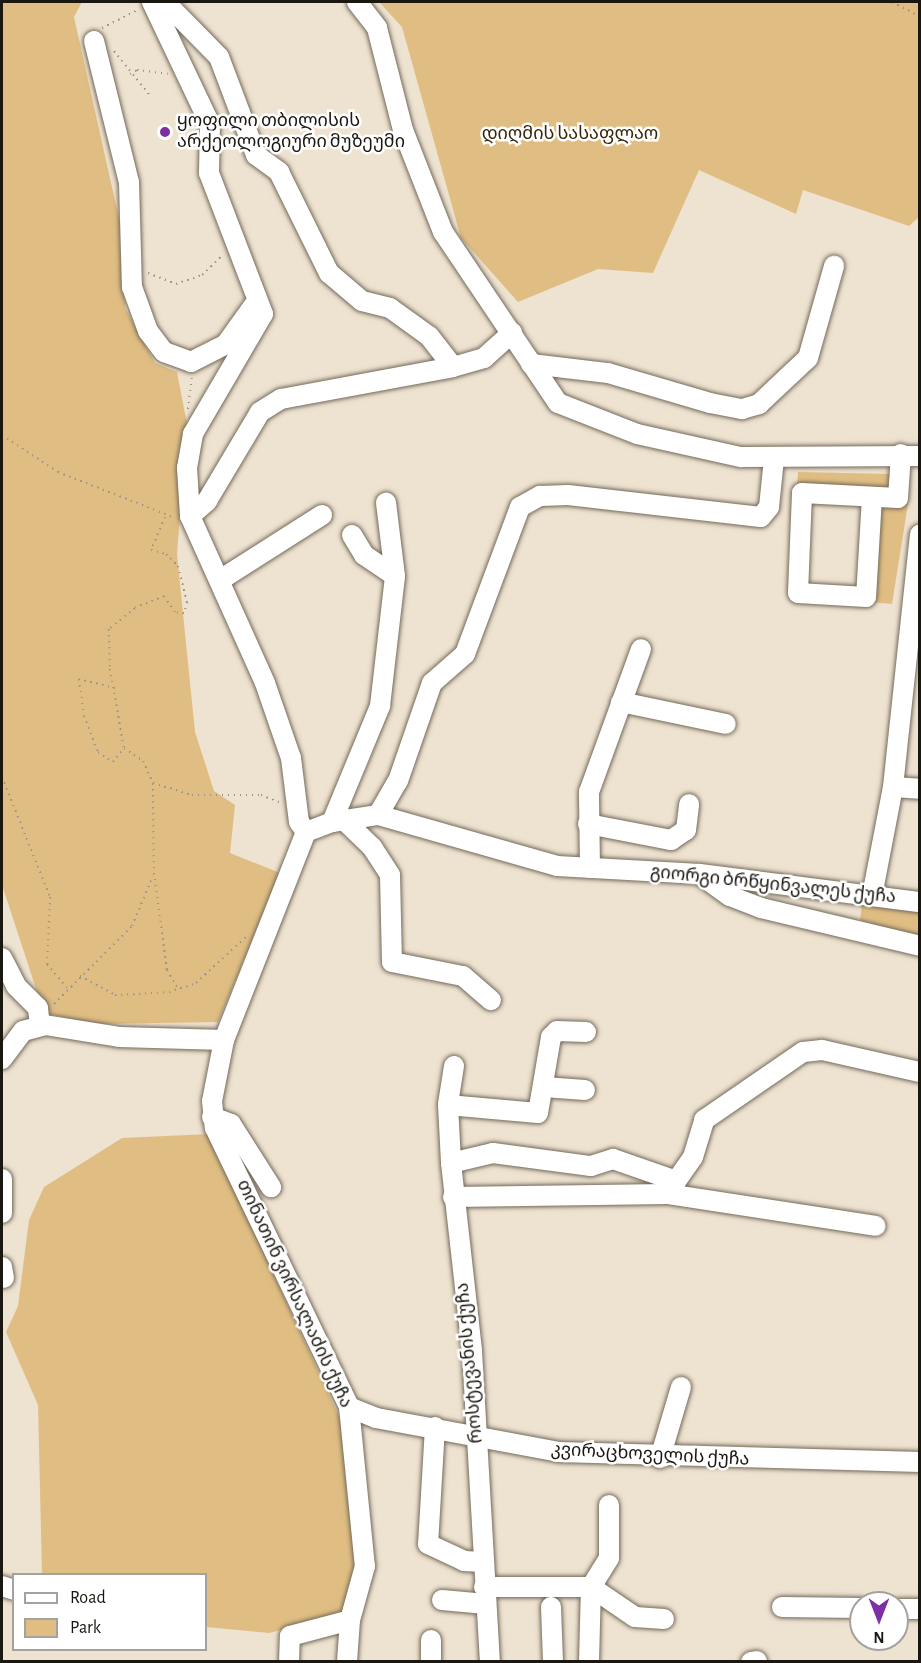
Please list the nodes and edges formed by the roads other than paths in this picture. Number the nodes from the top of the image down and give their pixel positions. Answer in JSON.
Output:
{"nodes":[{"id":1,"x":165,"y":2,"type":"edge"},
{"id":2,"x":357,"y":2,"type":"edge"},
{"id":3,"x":143,"y":6,"type":"edge"},
{"id":4,"x":103,"y":39,"type":"road end"},
{"id":5,"x":834,"y":266,"type":"dead end"},
{"id":6,"x":260,"y":298,"type":"junction"},
{"id":7,"x":512,"y":333,"type":"junction"},
{"id":8,"x":531,"y":364,"type":"junction"},
{"id":9,"x":453,"y":367,"type":"junction"},
{"id":10,"x":910,"y":455,"type":"edge"},
{"id":11,"x":774,"y":459,"type":"junction"},
{"id":12,"x":872,"y":497,"type":"junction"},
{"id":13,"x":386,"y":503,"type":"dead end"},
{"id":14,"x":322,"y":515,"type":"dead end"},
{"id":15,"x":190,"y":516,"type":"junction"},
{"id":16,"x":920,"y":534,"type":"edge"},
{"id":17,"x":352,"y":535,"type":"dead end"},
{"id":18,"x":394,"y":576,"type":"junction"},
{"id":19,"x":220,"y":580,"type":"junction"},
{"id":20,"x":641,"y":649,"type":"dead end"},
{"id":21,"x":621,"y":702,"type":"junction"},
{"id":22,"x":726,"y":724,"type":"dead end"},
{"id":23,"x":893,"y":787,"type":"junction"},
{"id":24,"x":920,"y":789,"type":"edge"},
{"id":25,"x":689,"y":804,"type":"dead end"},
{"id":26,"x":378,"y":814,"type":"junction"},
{"id":27,"x":338,"y":821,"type":"junction"},
{"id":28,"x":588,"y":824,"type":"junction"},
{"id":29,"x":306,"y":832,"type":"junction"},
{"id":30,"x":590,"y":868,"type":"junction"},
{"id":31,"x":700,"y":874,"type":"junction"},
{"id":32,"x":872,"y":896,"type":"junction"},
{"id":33,"x":920,"y":902,"type":"edge"},
{"id":34,"x":920,"y":946,"type":"edge"},
{"id":35,"x":2,"y":957,"type":"edge"},
{"id":36,"x":491,"y":1000,"type":"dead end"},
{"id":37,"x":40,"y":1026,"type":"junction"},
{"id":38,"x":586,"y":1032,"type":"dead end"},
{"id":39,"x":224,"y":1040,"type":"junction"},
{"id":40,"x":2,"y":1059,"type":"edge"},
{"id":41,"x":454,"y":1066,"type":"dead end"},
{"id":42,"x":920,"y":1072,"type":"edge"},
{"id":43,"x":544,"y":1087,"type":"junction"},
{"id":44,"x":585,"y":1090,"type":"dead end"},
{"id":45,"x":448,"y":1105,"type":"junction"},
{"id":46,"x":212,"y":1117,"type":"junction"},
{"id":47,"x":235,"y":1130,"type":"junction"},
{"id":48,"x":255,"y":1132,"type":"dead end"},
{"id":49,"x":451,"y":1163,"type":"junction"},
{"id":50,"x":2,"y":1179,"type":"edge"},
{"id":51,"x":271,"y":1186,"type":"dead end"},
{"id":52,"x":671,"y":1188,"type":"junction"},
{"id":53,"x":453,"y":1197,"type":"junction"},
{"id":54,"x":2,"y":1213,"type":"edge"},
{"id":55,"x":876,"y":1226,"type":"dead end"},
{"id":56,"x":681,"y":1387,"type":"dead end"},
{"id":57,"x":349,"y":1407,"type":"junction"},
{"id":58,"x":435,"y":1428,"type":"junction"},
{"id":59,"x":477,"y":1434,"type":"junction"},
{"id":60,"x":660,"y":1458,"type":"junction"},
{"id":61,"x":920,"y":1462,"type":"edge"},
{"id":62,"x":609,"y":1505,"type":"dead end"},
{"id":63,"x":483,"y":1562,"type":"junction"},
{"id":64,"x":591,"y":1587,"type":"junction"},
{"id":65,"x":485,"y":1596,"type":"junction"},
{"id":66,"x":442,"y":1600,"type":"dead end"},
{"id":67,"x":552,"y":1607,"type":"dead end"},
{"id":68,"x":782,"y":1607,"type":"dead end"},
{"id":69,"x":849,"y":1608,"type":"edge"},
{"id":70,"x":664,"y":1619,"type":"dead end"},
{"id":71,"x":350,"y":1620,"type":"junction"},
{"id":72,"x":431,"y":1640,"type":"dead end"},
{"id":73,"x":757,"y":1661,"type":"edge"},
{"id":74,"x":289,"y":1662,"type":"edge"},
{"id":75,"x":347,"y":1662,"type":"edge"},
{"id":76,"x":431,"y":1662,"type":"edge"},
{"id":77,"x":490,"y":1662,"type":"edge"},
{"id":78,"x":552,"y":1662,"type":"edge"},
{"id":79,"x":589,"y":1662,"type":"edge"},
{"id":80,"x":751,"y":1662,"type":"edge"}],
"edges":[{"from":1,"to":9,"type":"street"},
{"from":2,"to":7,"type":"street"},
{"from":3,"to":6,"type":"street"},
{"from":4,"to":6,"type":"street"},
{"from":5,"to":8,"type":"street"},
{"from":6,"to":15,"type":"street"},
{"from":7,"to":8,"type":"street"},
{"from":7,"to":9,"type":"street"},
{"from":8,"to":11,"type":"street"},
{"from":9,"to":15,"type":"street"},
{"from":10,"to":11,"type":"street"},
{"from":10,"to":12,"type":"street"},
{"from":11,"to":26,"type":"street"},
{"from":12,"to":12,"type":"street"},
{"from":13,"to":18,"type":"street"},
{"from":14,"to":19,"type":"street"},
{"from":15,"to":19,"type":"street"},
{"from":16,"to":23,"type":"street"},
{"from":17,"to":18,"type":"street"},
{"from":18,"to":27,"type":"street"},
{"from":19,"to":29,"type":"street"},
{"from":20,"to":21,"type":"street"},
{"from":21,"to":22,"type":"street"},
{"from":21,"to":28,"type":"street"},
{"from":23,"to":24,"type":"street"},
{"from":23,"to":32,"type":"street"},
{"from":25,"to":28,"type":"street"},
{"from":26,"to":27,"type":"street","name":"გიორგი ბრწყინვალეს ქუჩა"},
{"from":26,"to":30,"type":"street","name":"გიორგი ბრწყინვალეს ქუჩა"},
{"from":27,"to":29,"type":"street","name":"გიორგი ბრწყინვალეს ქუჩა"},
{"from":27,"to":36,"type":"street"},
{"from":28,"to":30,"type":"street"},
{"from":29,"to":39,"type":"street"},
{"from":30,"to":31,"type":"street","name":"გიორგი ბრწყინვალეს ქუჩა"},
{"from":31,"to":32,"type":"street","name":"გიორგი ბრწყინვალეს ქუჩა"},
{"from":31,"to":34,"type":"street"},
{"from":32,"to":33,"type":"street","name":"გიორგი ბრწყინვალეს ქუჩა"},
{"from":35,"to":37,"type":"street"},
{"from":37,"to":39,"type":"street"},
{"from":37,"to":40,"type":"street"},
{"from":38,"to":43,"type":"street"},
{"from":39,"to":46,"type":"street"},
{"from":41,"to":45,"type":"street","name":"როსტევანის ქუჩა"},
{"from":42,"to":52,"type":"street"},
{"from":43,"to":44,"type":"street"},
{"from":43,"to":45,"type":"street"},
{"from":45,"to":49,"type":"street","name":"როსტევანის ქუჩა"},
{"from":46,"to":47,"type":"street"},
{"from":46,"to":57,"type":"street","name":"თინათინ ვირსალაძის ქუჩა"},
{"from":47,"to":48,"type":"street"},
{"from":47,"to":51,"type":"street"},
{"from":49,"to":52,"type":"street"},
{"from":49,"to":53,"type":"street","name":"როსტევანის ქუჩა"},
{"from":50,"to":54,"type":"street"},
{"from":52,"to":53,"type":"street"},
{"from":52,"to":55,"type":"street"},
{"from":53,"to":59,"type":"street","name":"როსტევანის ქუჩა"},
{"from":56,"to":60,"type":"street"},
{"from":57,"to":58,"type":"street","name":"კვირაცხოველის ქუჩა"},
{"from":57,"to":71,"type":"street","name":"თინათინ ვირსალაძის ქუჩა"},
{"from":58,"to":59,"type":"street","name":"კვირაცხოველის ქუჩა"},
{"from":58,"to":63,"type":"street"},
{"from":59,"to":60,"type":"street","name":"კვირაცხოველის ქუჩა"},
{"from":59,"to":63,"type":"street","name":"როსტევანის ქუჩა"},
{"from":60,"to":61,"type":"street","name":"კვირაცხოველის ქუჩა"},
{"from":62,"to":64,"type":"street"},
{"from":63,"to":65,"type":"street","name":"როსტევანის ქუჩა"},
{"from":64,"to":65,"type":"street"},
{"from":64,"to":70,"type":"street"},
{"from":64,"to":79,"type":"street"},
{"from":65,"to":66,"type":"street"},
{"from":65,"to":77,"type":"street","name":"როსტევანის ქუჩა"},
{"from":67,"to":78,"type":"street"},
{"from":68,"to":69,"type":"street"},
{"from":71,"to":74,"type":"street"},
{"from":71,"to":75,"type":"street","name":"თინათინ ვირსალაძის ქუჩა"},
{"from":72,"to":76,"type":"street"},
{"from":73,"to":80,"type":"street"}]}
